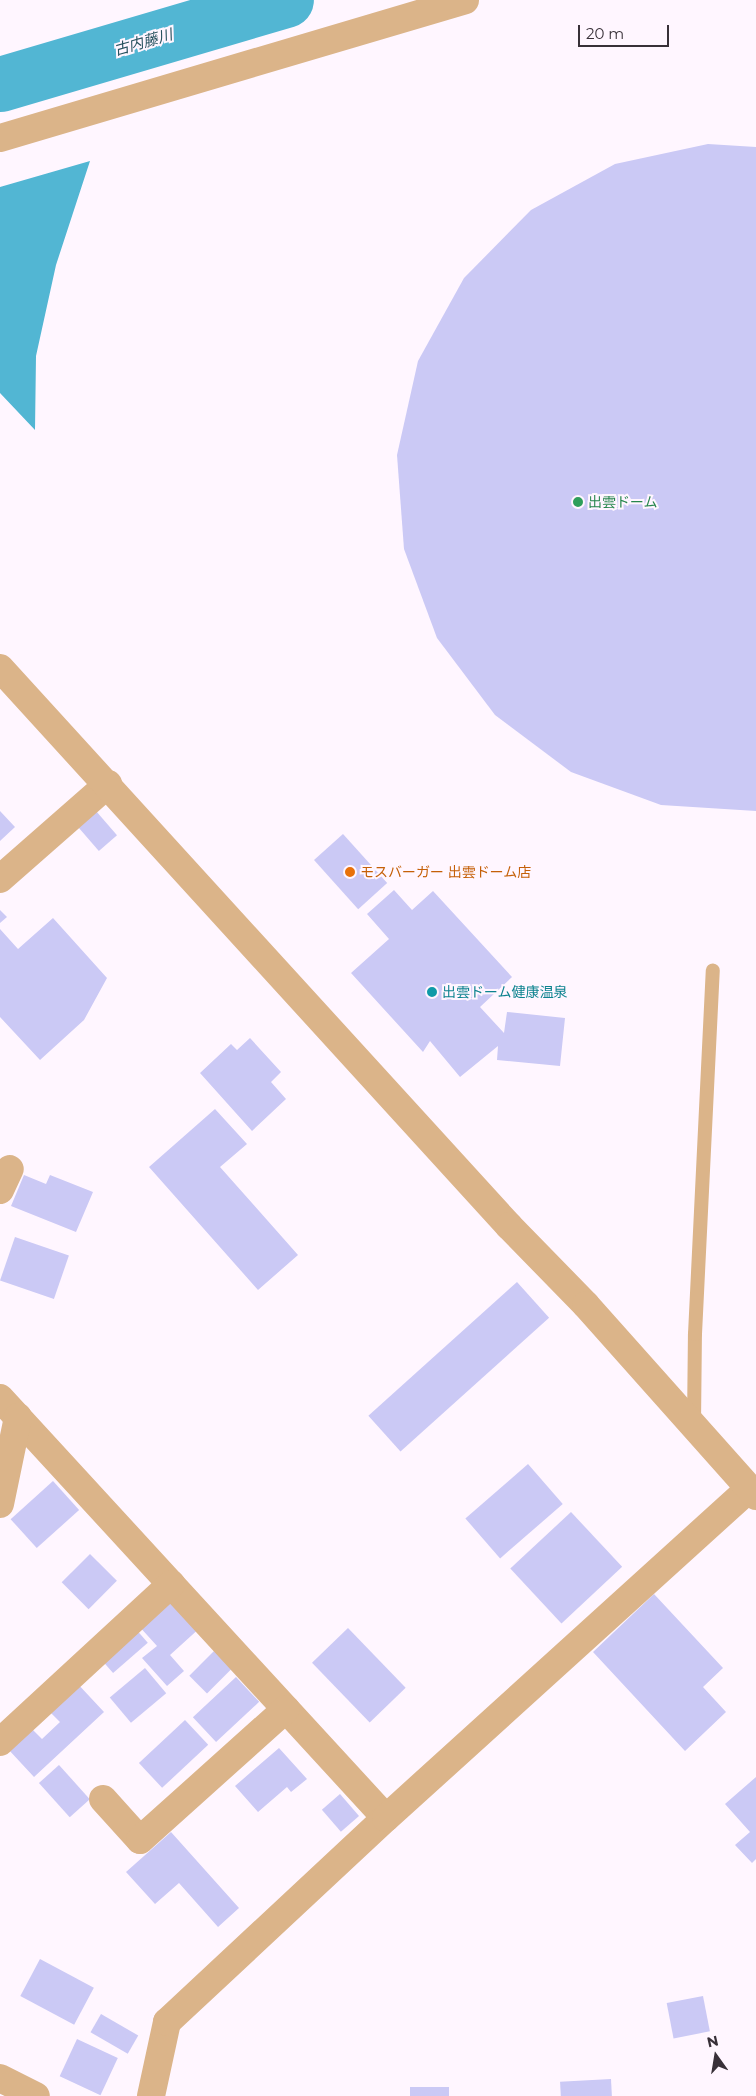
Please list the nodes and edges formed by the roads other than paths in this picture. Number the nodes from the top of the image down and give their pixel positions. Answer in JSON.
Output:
{"nodes":[{"id":1,"x":465,"y":0,"type":"edge"},
{"id":2,"x":0,"y":138,"type":"edge"},
{"id":3,"x":0,"y":668,"type":"edge"},
{"id":4,"x":108,"y":784,"type":"junction"},
{"id":5,"x":0,"y":879,"type":"edge"},
{"id":6,"x":713,"y":970,"type":"dead end"},
{"id":7,"x":9,"y":1408,"type":"edge"},
{"id":8,"x":694,"y":1426,"type":"junction"},
{"id":9,"x":753,"y":1492,"type":"edge"},
{"id":10,"x":0,"y":1504,"type":"edge"},
{"id":11,"x":171,"y":1584,"type":"junction"},
{"id":12,"x":286,"y":1709,"type":"junction"},
{"id":13,"x":0,"y":1742,"type":"edge"},
{"id":14,"x":103,"y":1799,"type":"dead end"},
{"id":15,"x":386,"y":1818,"type":"junction"},
{"id":16,"x":0,"y":2078,"type":"edge"},
{"id":17,"x":36,"y":2096,"type":"edge"},
{"id":18,"x":151,"y":2096,"type":"edge"}],
"edges":[{"from":1,"to":2,"type":"street"},
{"from":3,"to":4,"type":"street"},
{"from":4,"to":5,"type":"street"},
{"from":4,"to":8,"type":"street"},
{"from":6,"to":8,"type":"lane"},
{"from":7,"to":10,"type":"street"},
{"from":7,"to":11,"type":"street"},
{"from":8,"to":9,"type":"street"},
{"from":9,"to":15,"type":"street"},
{"from":11,"to":12,"type":"street"},
{"from":11,"to":13,"type":"street"},
{"from":12,"to":14,"type":"street"},
{"from":12,"to":15,"type":"street"},
{"from":15,"to":18,"type":"street"},
{"from":16,"to":17,"type":"street"}]}
